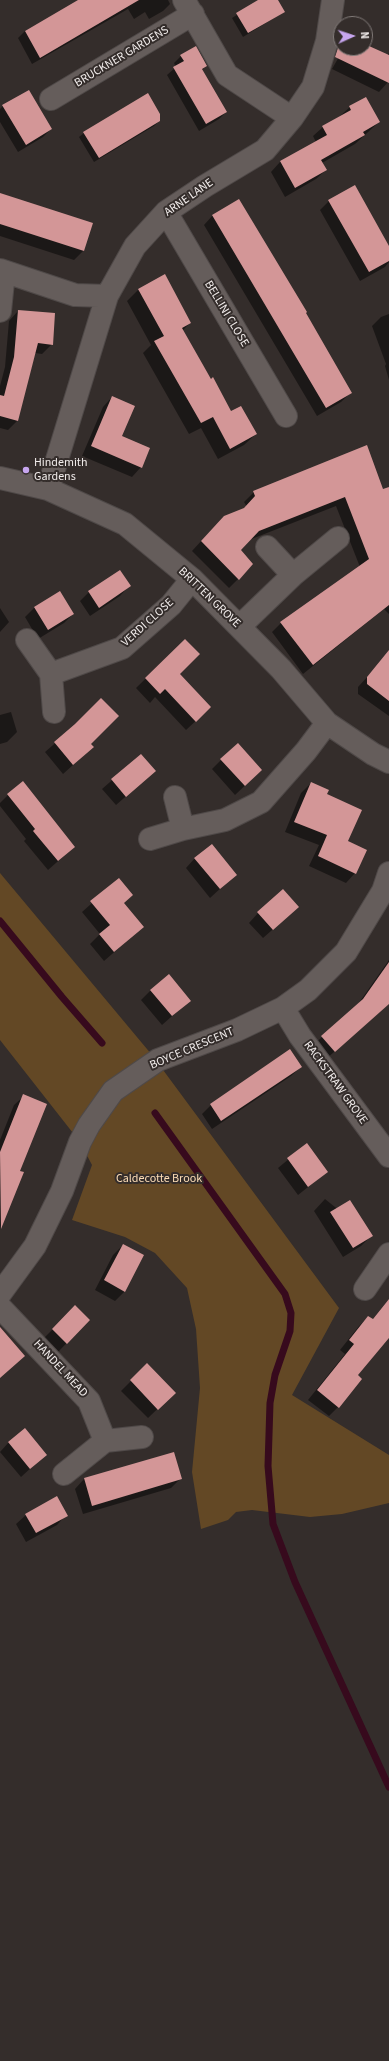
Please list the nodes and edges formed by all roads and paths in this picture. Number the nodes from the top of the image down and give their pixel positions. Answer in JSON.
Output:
{"nodes":[{"id":1,"x":333,"y":0,"type":"edge"},
{"id":2,"x":188,"y":7,"type":"edge"},
{"id":3,"x":51,"y":99,"type":"dead end"},
{"id":4,"x":292,"y":118,"type":"junction"},
{"id":5,"x":166,"y":212,"type":"junction"},
{"id":6,"x":2,"y":271,"type":"edge"},
{"id":7,"x":107,"y":296,"type":"junction"},
{"id":8,"x":0,"y":311,"type":"edge"},
{"id":9,"x":286,"y":416,"type":"dead end"},
{"id":10,"x":0,"y":478,"type":"edge"},
{"id":11,"x":48,"y":489,"type":"junction"},
{"id":12,"x":338,"y":538,"type":"dead end"},
{"id":13,"x":266,"y":547,"type":"dead end"},
{"id":14,"x":293,"y":575,"type":"junction"},
{"id":15,"x":192,"y":578,"type":"junction"},
{"id":16,"x":240,"y":626,"type":"junction"},
{"id":17,"x":28,"y":640,"type":"dead end"},
{"id":18,"x":51,"y":674,"type":"junction"},
{"id":19,"x":54,"y":712,"type":"dead end"},
{"id":20,"x":327,"y":723,"type":"junction"},
{"id":21,"x":389,"y":762,"type":"edge"},
{"id":22,"x":175,"y":797,"type":"dead end"},
{"id":23,"x":183,"y":828,"type":"junction"},
{"id":24,"x":150,"y":839,"type":"dead end"},
{"id":25,"x":389,"y":873,"type":"edge"},
{"id":26,"x":283,"y":1008,"type":"junction"},
{"id":27,"x":389,"y":1156,"type":"edge"},
{"id":28,"x":389,"y":1254,"type":"edge"},
{"id":29,"x":366,"y":1289,"type":"dead end"},
{"id":30,"x":0,"y":1294,"type":"edge"},
{"id":31,"x":0,"y":1307,"type":"edge"},
{"id":32,"x":142,"y":1437,"type":"dead end"},
{"id":33,"x":105,"y":1441,"type":"junction"},
{"id":34,"x":64,"y":1474,"type":"dead end"}],
"edges":[{"from":1,"to":4,"type":"street","name":"ARNE LANE"},
{"from":2,"to":3,"type":"street","name":"BRUCKNER GARDENS"},
{"from":2,"to":4,"type":"street","name":"BRUCKNER GARDENS"},
{"from":4,"to":5,"type":"street","name":"ARNE LANE"},
{"from":5,"to":7,"type":"street","name":"ARNE LANE"},
{"from":5,"to":9,"type":"street","name":"BELLINI CLOSE"},
{"from":6,"to":7,"type":"street"},
{"from":6,"to":8,"type":"street"},
{"from":7,"to":11,"type":"street","name":"ARNE LANE"},
{"from":10,"to":11,"type":"street","name":"BRITTEN GROVE"},
{"from":11,"to":15,"type":"street","name":"BRITTEN GROVE"},
{"from":12,"to":14,"type":"street"},
{"from":13,"to":14,"type":"street"},
{"from":14,"to":16,"type":"street"},
{"from":15,"to":16,"type":"street","name":"BRITTEN GROVE"},
{"from":15,"to":18,"type":"street","name":"VERDI CLOSE"},
{"from":16,"to":20,"type":"street","name":"BRITTEN GROVE"},
{"from":17,"to":18,"type":"street"},
{"from":18,"to":19,"type":"street"},
{"from":20,"to":21,"type":"street","name":"BRITTEN GROVE"},
{"from":20,"to":23,"type":"street"},
{"from":22,"to":23,"type":"street"},
{"from":23,"to":24,"type":"street"},
{"from":25,"to":26,"type":"street","name":"BOYCE CRESCENT"},
{"from":26,"to":27,"type":"street","name":"RACKSTRAW GROVE"},
{"from":26,"to":30,"type":"street","name":"BOYCE CRESCENT"},
{"from":28,"to":29,"type":"street"},
{"from":31,"to":33,"type":"street","name":"HANDEL MEAD"},
{"from":32,"to":33,"type":"street"},
{"from":33,"to":34,"type":"street"}]}
